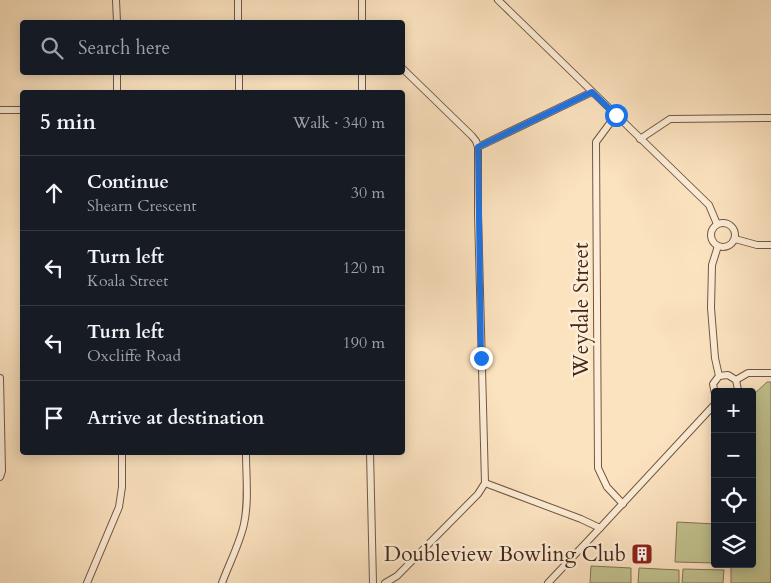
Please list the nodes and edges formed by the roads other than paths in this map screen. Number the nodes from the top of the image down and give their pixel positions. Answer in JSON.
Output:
{"nodes":[{"id":1,"x":116,"y":0,"type":"edge"},
{"id":2,"x":238,"y":0,"type":"edge"},
{"id":3,"x":362,"y":0,"type":"edge"},
{"id":4,"x":510,"y":0,"type":"edge"},
{"id":5,"x":499,"y":1,"type":"edge"},
{"id":6,"x":117,"y":20,"type":"edge"},
{"id":7,"x":238,"y":20,"type":"edge"},
{"id":8,"x":362,"y":20,"type":"edge"},
{"id":9,"x":405,"y":71,"type":"edge"},
{"id":10,"x":117,"y":75,"type":"edge"},
{"id":11,"x":239,"y":75,"type":"edge"},
{"id":12,"x":362,"y":75,"type":"edge"},
{"id":13,"x":117,"y":90,"type":"edge"},
{"id":14,"x":239,"y":90,"type":"edge"},
{"id":15,"x":362,"y":90,"type":"edge"},
{"id":16,"x":592,"y":92,"type":"junction"},
{"id":17,"x":0,"y":110,"type":"edge"},
{"id":18,"x":20,"y":110,"type":"edge"},
{"id":19,"x":616,"y":115,"type":"junction"},
{"id":20,"x":771,"y":118,"type":"edge"},
{"id":21,"x":640,"y":139,"type":"junction"},
{"id":22,"x":478,"y":147,"type":"junction"},
{"id":23,"x":717,"y":224,"type":"junction"},
{"id":24,"x":735,"y":238,"type":"junction"},
{"id":25,"x":771,"y":244,"type":"edge"},
{"id":26,"x":718,"y":246,"type":"junction"},
{"id":27,"x":771,"y":373,"type":"edge"},
{"id":28,"x":718,"y":376,"type":"junction"},
{"id":29,"x":0,"y":378,"type":"edge"},
{"id":30,"x":736,"y":380,"type":"junction"},
{"id":31,"x":714,"y":388,"type":"edge"},
{"id":32,"x":738,"y":388,"type":"edge"},
{"id":33,"x":711,"y":408,"type":"edge"},
{"id":34,"x":122,"y":455,"type":"edge"},
{"id":35,"x":246,"y":455,"type":"edge"},
{"id":36,"x":370,"y":455,"type":"edge"},
{"id":37,"x":0,"y":477,"type":"edge"},
{"id":38,"x":485,"y":483,"type":"junction"},
{"id":39,"x":623,"y":504,"type":"junction"},
{"id":40,"x":600,"y":528,"type":"junction"},
{"id":41,"x":87,"y":583,"type":"edge"},
{"id":42,"x":222,"y":583,"type":"edge"},
{"id":43,"x":373,"y":583,"type":"edge"},
{"id":44,"x":385,"y":583,"type":"edge"},
{"id":45,"x":548,"y":583,"type":"edge"}],
"edges":[{"from":1,"to":6,"type":"street"},
{"from":2,"to":7,"type":"street"},
{"from":3,"to":8,"type":"street"},
{"from":4,"to":5,"type":"street"},
{"from":5,"to":16,"type":"street"},
{"from":9,"to":22,"type":"street"},
{"from":10,"to":13,"type":"street"},
{"from":11,"to":14,"type":"street"},
{"from":12,"to":15,"type":"street"},
{"from":16,"to":19,"type":"street"},
{"from":16,"to":22,"type":"street"},
{"from":17,"to":18,"type":"street"},
{"from":19,"to":21,"type":"street"},
{"from":19,"to":39,"type":"street","name":"Weydale Street"},
{"from":20,"to":21,"type":"street"},
{"from":21,"to":23,"type":"street"},
{"from":22,"to":38,"type":"street"},
{"from":23,"to":24,"type":"street"},
{"from":23,"to":26,"type":"street"},
{"from":24,"to":25,"type":"street"},
{"from":24,"to":26,"type":"street"},
{"from":26,"to":28,"type":"street"},
{"from":27,"to":30,"type":"street"},
{"from":28,"to":30,"type":"street"},
{"from":28,"to":31,"type":"street"},
{"from":29,"to":37,"type":"street"},
{"from":30,"to":32,"type":"street"},
{"from":33,"to":39,"type":"street"},
{"from":34,"to":41,"type":"street"},
{"from":35,"to":42,"type":"street"},
{"from":36,"to":43,"type":"street"},
{"from":38,"to":40,"type":"street"},
{"from":38,"to":44,"type":"street"},
{"from":39,"to":40,"type":"street"},
{"from":40,"to":45,"type":"street"}]}
